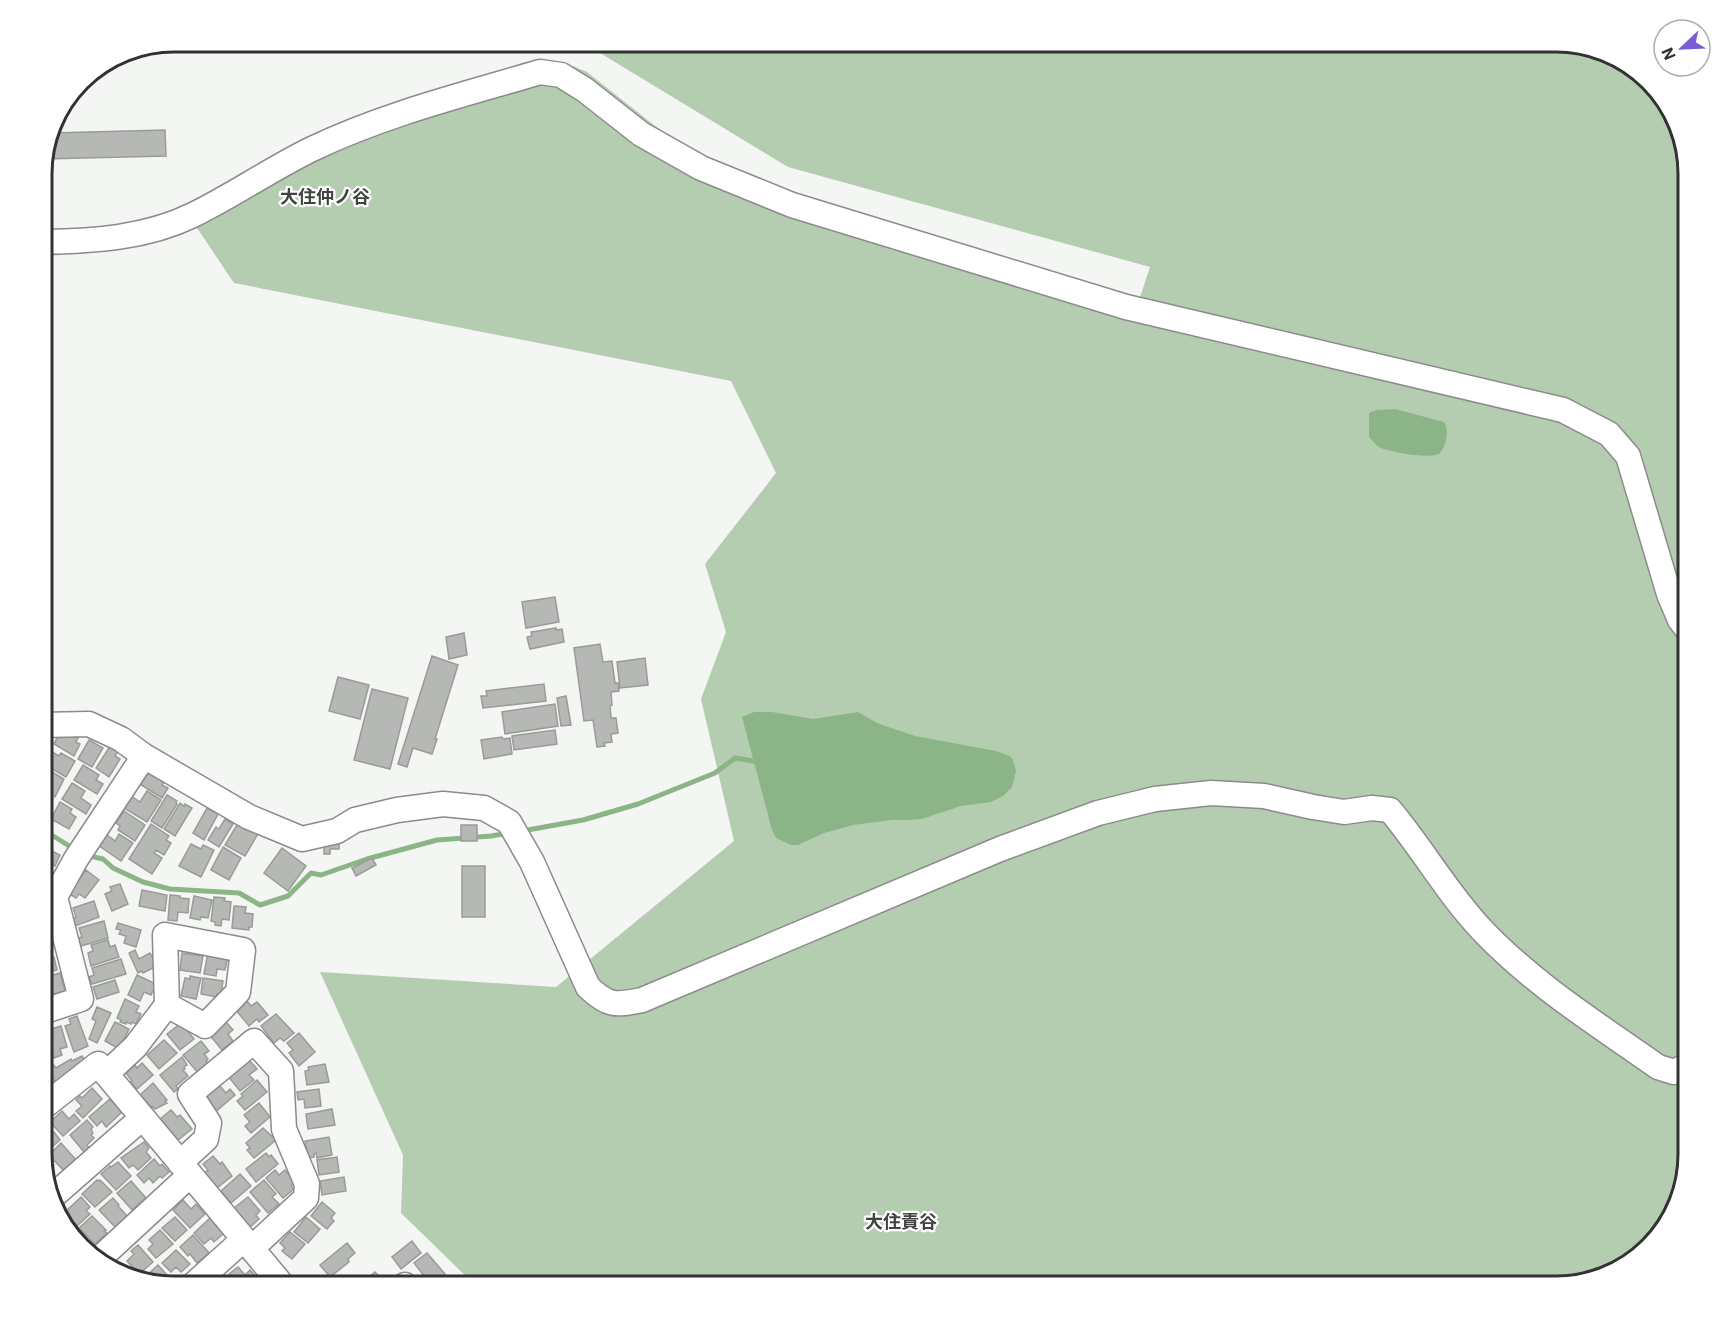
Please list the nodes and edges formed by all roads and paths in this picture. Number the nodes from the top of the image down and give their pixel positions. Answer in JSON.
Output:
{"nodes":[{"id":1,"x":53,"y":242,"type":"edge"},
{"id":2,"x":1678,"y":615,"type":"edge"},
{"id":3,"x":53,"y":729,"type":"edge"},
{"id":4,"x":144,"y":756,"type":"junction"},
{"id":5,"x":167,"y":1005,"type":"dead end"},
{"id":6,"x":53,"y":1008,"type":"edge"},
{"id":7,"x":1678,"y":1070,"type":"edge"},
{"id":8,"x":106,"y":1074,"type":"junction"},
{"id":9,"x":53,"y":1099,"type":"edge"},
{"id":10,"x":142,"y":1118,"type":"junction"},
{"id":11,"x":185,"y":1169,"type":"junction"},
{"id":12,"x":59,"y":1191,"type":"edge"},
{"id":13,"x":248,"y":1244,"type":"junction"},
{"id":14,"x":104,"y":1253,"type":"edge"},
{"id":15,"x":205,"y":1276,"type":"edge"},
{"id":16,"x":275,"y":1276,"type":"edge"}],
"edges":[{"from":1,"to":2,"type":"street"},
{"from":3,"to":4,"type":"street"},
{"from":4,"to":6,"type":"street"},
{"from":4,"to":7,"type":"street"},
{"from":5,"to":8,"type":"street"},
{"from":8,"to":9,"type":"street"},
{"from":8,"to":10,"type":"street"},
{"from":10,"to":11,"type":"street"},
{"from":10,"to":12,"type":"street"},
{"from":11,"to":13,"type":"street"},
{"from":11,"to":13,"type":"street"},
{"from":11,"to":14,"type":"street"},
{"from":13,"to":15,"type":"street"},
{"from":13,"to":16,"type":"street"}]}
